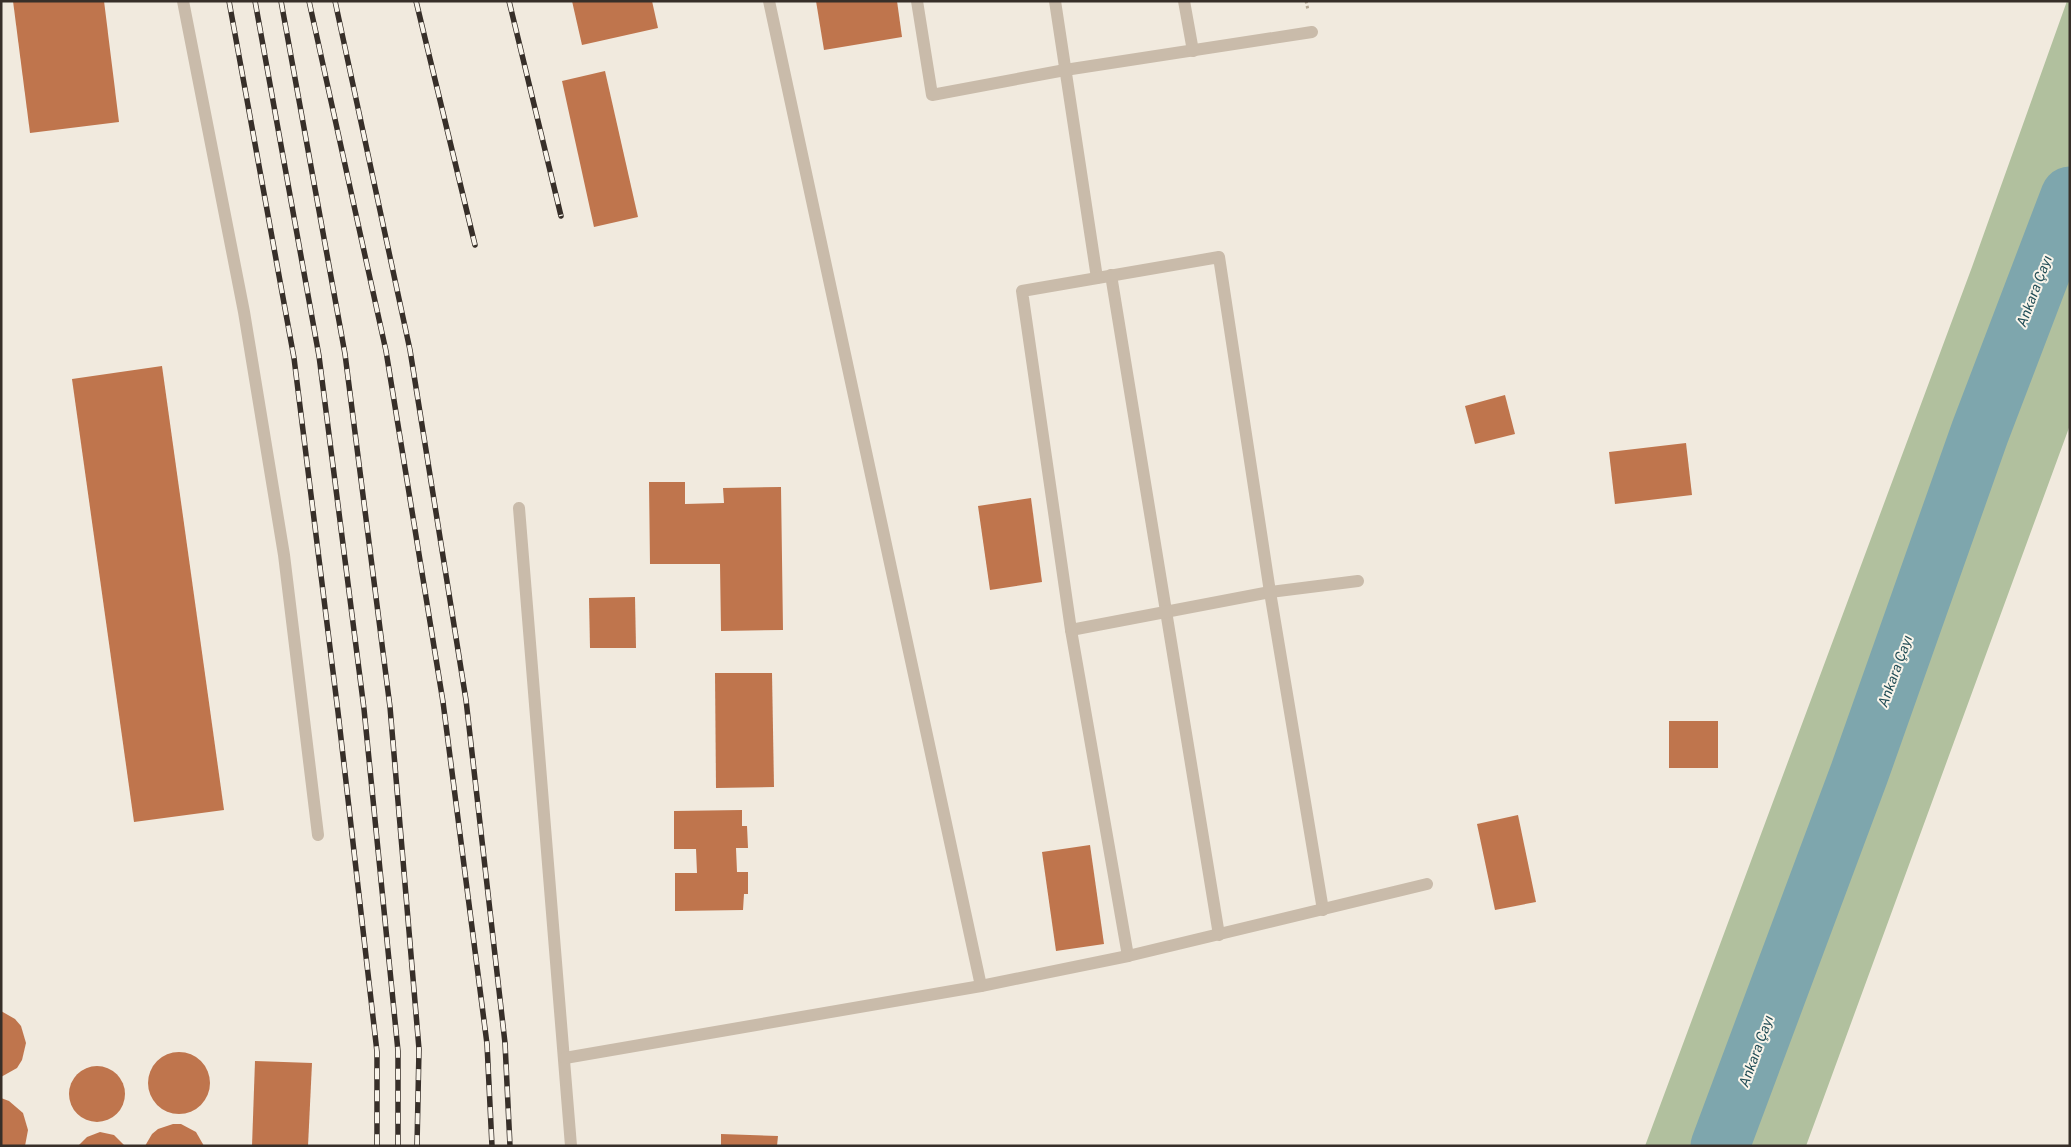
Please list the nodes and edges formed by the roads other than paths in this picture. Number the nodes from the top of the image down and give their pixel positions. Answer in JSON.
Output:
{"nodes":[{"id":1,"x":183,"y":1,"type":"edge"},
{"id":2,"x":769,"y":1,"type":"edge"},
{"id":3,"x":917,"y":1,"type":"edge"},
{"id":4,"x":1055,"y":1,"type":"edge"},
{"id":5,"x":1184,"y":1,"type":"edge"},
{"id":6,"x":1312,"y":32,"type":"dead end"},
{"id":7,"x":1193,"y":51,"type":"junction"},
{"id":8,"x":1065,"y":70,"type":"junction"},
{"id":9,"x":1111,"y":275,"type":"junction"},
{"id":10,"x":1097,"y":278,"type":"junction"},
{"id":11,"x":519,"y":508,"type":"dead end"},
{"id":12,"x":1358,"y":581,"type":"dead end"},
{"id":13,"x":1270,"y":592,"type":"junction"},
{"id":14,"x":1166,"y":612,"type":"junction"},
{"id":15,"x":1071,"y":630,"type":"junction"},
{"id":16,"x":318,"y":835,"type":"dead end"},
{"id":17,"x":1427,"y":884,"type":"dead end"},
{"id":18,"x":1323,"y":910,"type":"junction"},
{"id":19,"x":1219,"y":935,"type":"junction"},
{"id":20,"x":1128,"y":956,"type":"junction"},
{"id":21,"x":980,"y":986,"type":"junction"},
{"id":22,"x":565,"y":1058,"type":"junction"},
{"id":23,"x":571,"y":1146,"type":"edge"}],
"edges":[{"from":1,"to":16,"type":"street"},
{"from":2,"to":21,"type":"street"},
{"from":3,"to":8,"type":"street"},
{"from":4,"to":8,"type":"street"},
{"from":5,"to":7,"type":"street"},
{"from":6,"to":7,"type":"street"},
{"from":7,"to":8,"type":"street"},
{"from":8,"to":10,"type":"street"},
{"from":9,"to":10,"type":"street"},
{"from":9,"to":13,"type":"street"},
{"from":9,"to":14,"type":"street"},
{"from":10,"to":15,"type":"street"},
{"from":11,"to":22,"type":"street"},
{"from":12,"to":13,"type":"street"},
{"from":13,"to":14,"type":"street"},
{"from":13,"to":18,"type":"street"},
{"from":14,"to":15,"type":"street"},
{"from":14,"to":19,"type":"street"},
{"from":15,"to":20,"type":"street"},
{"from":17,"to":18,"type":"street"},
{"from":18,"to":19,"type":"street"},
{"from":19,"to":20,"type":"street"},
{"from":20,"to":21,"type":"street"},
{"from":21,"to":22,"type":"street"},
{"from":22,"to":23,"type":"street"}]}
